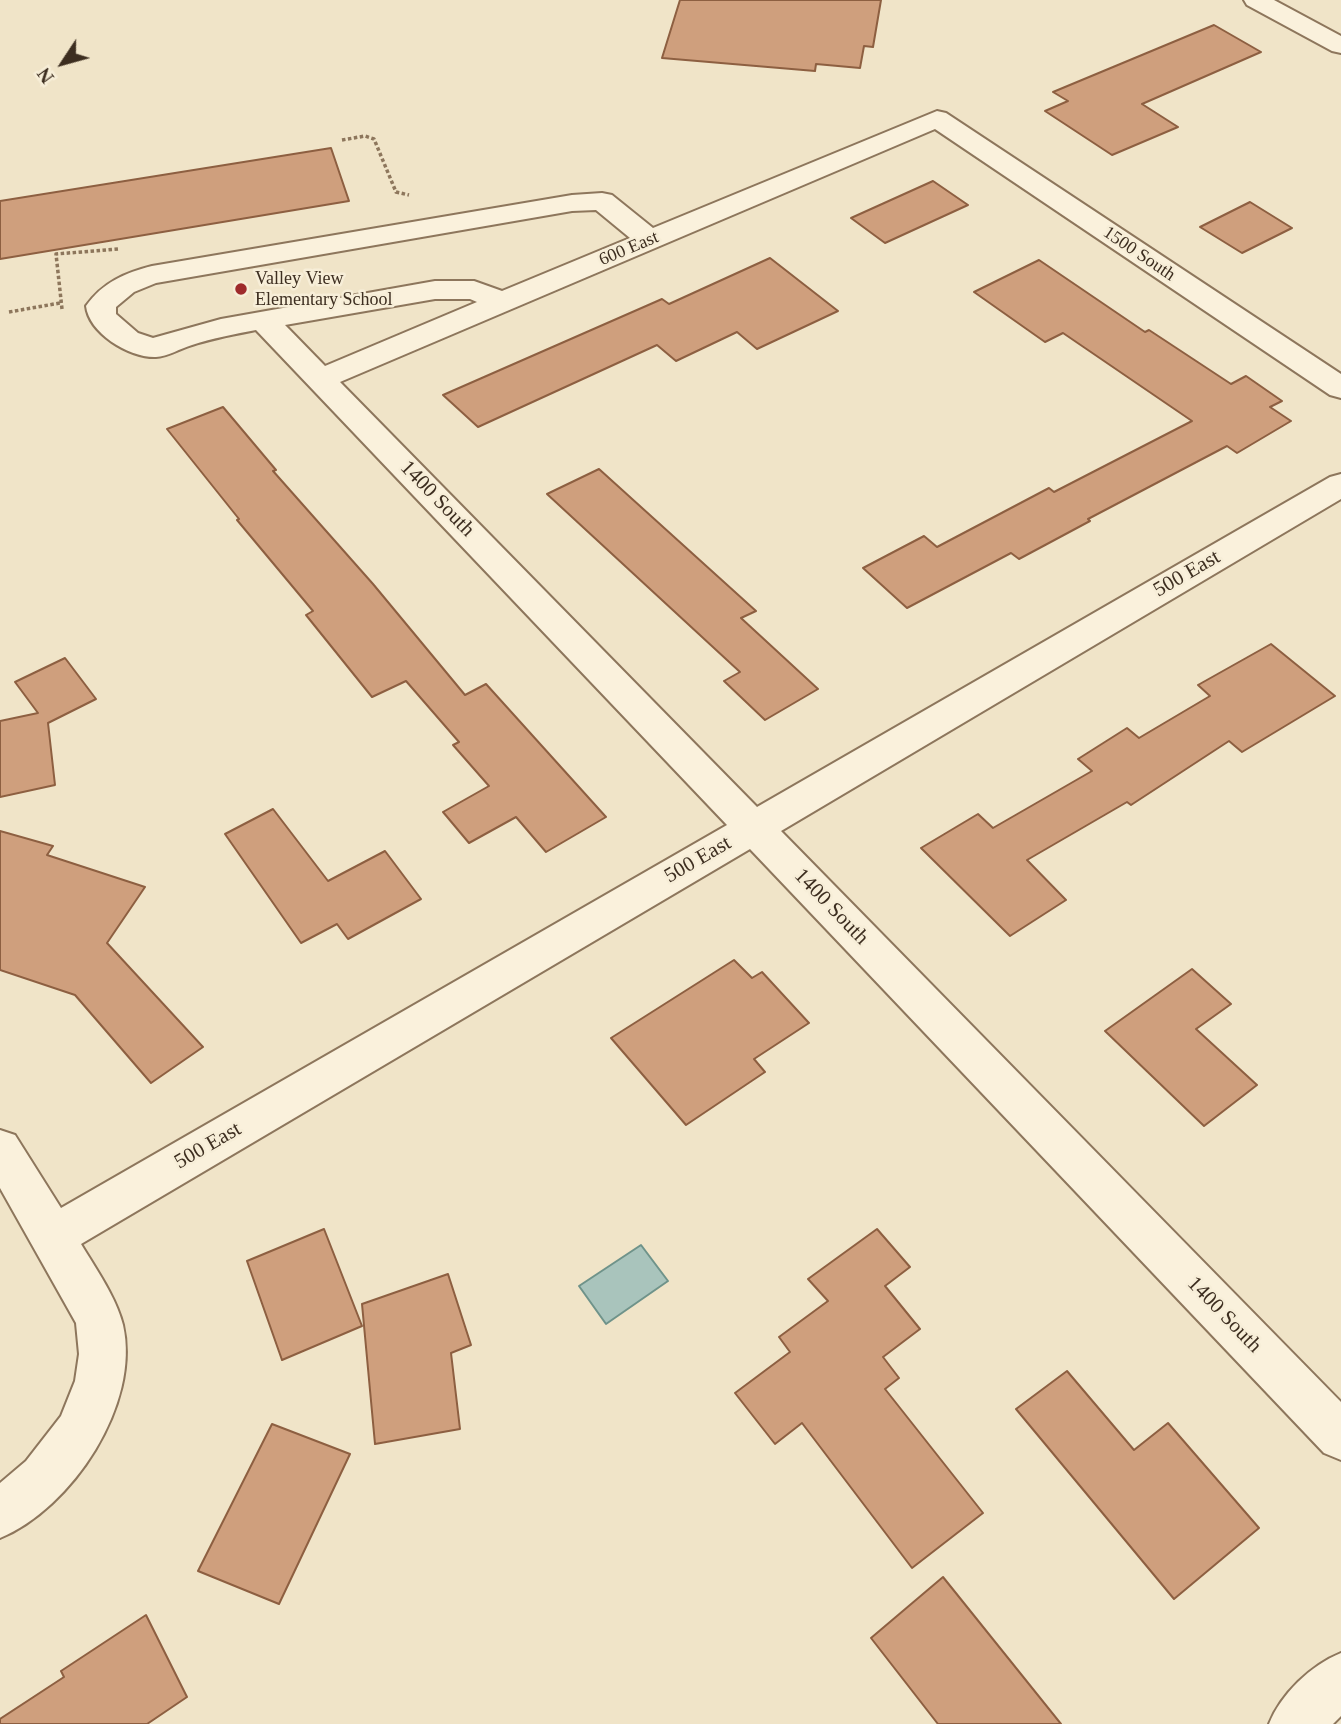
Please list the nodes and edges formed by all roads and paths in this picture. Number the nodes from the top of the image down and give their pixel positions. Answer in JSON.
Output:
{"nodes":[{"id":1,"x":1256,"y":0,"type":"edge"},
{"id":2,"x":1341,"y":46,"type":"edge"},
{"id":3,"x":937,"y":119,"type":"joint"},
{"id":4,"x":342,"y":140,"type":"dead end"},
{"id":5,"x":421,"y":197,"type":"dead end"},
{"id":6,"x":650,"y":240,"type":"junction"},
{"id":7,"x":56,"y":254,"type":"dead end"},
{"id":8,"x":502,"y":302,"type":"junction"},
{"id":9,"x":60,"y":303,"type":"junction"},
{"id":10,"x":9,"y":312,"type":"dead end"},
{"id":11,"x":65,"y":317,"type":"dead end"},
{"id":12,"x":263,"y":320,"type":"junction"},
{"id":13,"x":320,"y":379,"type":"junction"},
{"id":14,"x":1341,"y":388,"type":"edge"},
{"id":15,"x":1341,"y":485,"type":"edge"},
{"id":16,"x":754,"y":827,"type":"junction"},
{"id":17,"x":0,"y":1149,"type":"edge"},
{"id":18,"x":54,"y":1236,"type":"junction"},
{"id":19,"x":1341,"y":1436,"type":"edge"},
{"id":20,"x":0,"y":1513,"type":"edge"},
{"id":21,"x":1341,"y":1679,"type":"edge"},
{"id":22,"x":1295,"y":1724,"type":"edge"}],
"edges":[{"from":1,"to":2,"type":"street"},
{"from":3,"to":6,"type":"street","name":"600 East"},
{"from":3,"to":14,"type":"street","name":"1500 South"},
{"from":4,"to":5,"type":"path"},
{"from":6,"to":8,"type":"street","name":"600 East"},
{"from":6,"to":12,"type":"street"},
{"from":7,"to":9,"type":"path"},
{"from":8,"to":12,"type":"street"},
{"from":8,"to":13,"type":"street","name":"600 East"},
{"from":9,"to":10,"type":"path"},
{"from":9,"to":11,"type":"path"},
{"from":12,"to":13,"type":"street","name":"1400 South"},
{"from":13,"to":16,"type":"street","name":"1400 South"},
{"from":15,"to":16,"type":"street","name":"500 East"},
{"from":16,"to":18,"type":"street","name":"500 East"},
{"from":16,"to":19,"type":"street","name":"1400 South"},
{"from":17,"to":18,"type":"street"},
{"from":18,"to":20,"type":"street"},
{"from":21,"to":22,"type":"street"}]}
